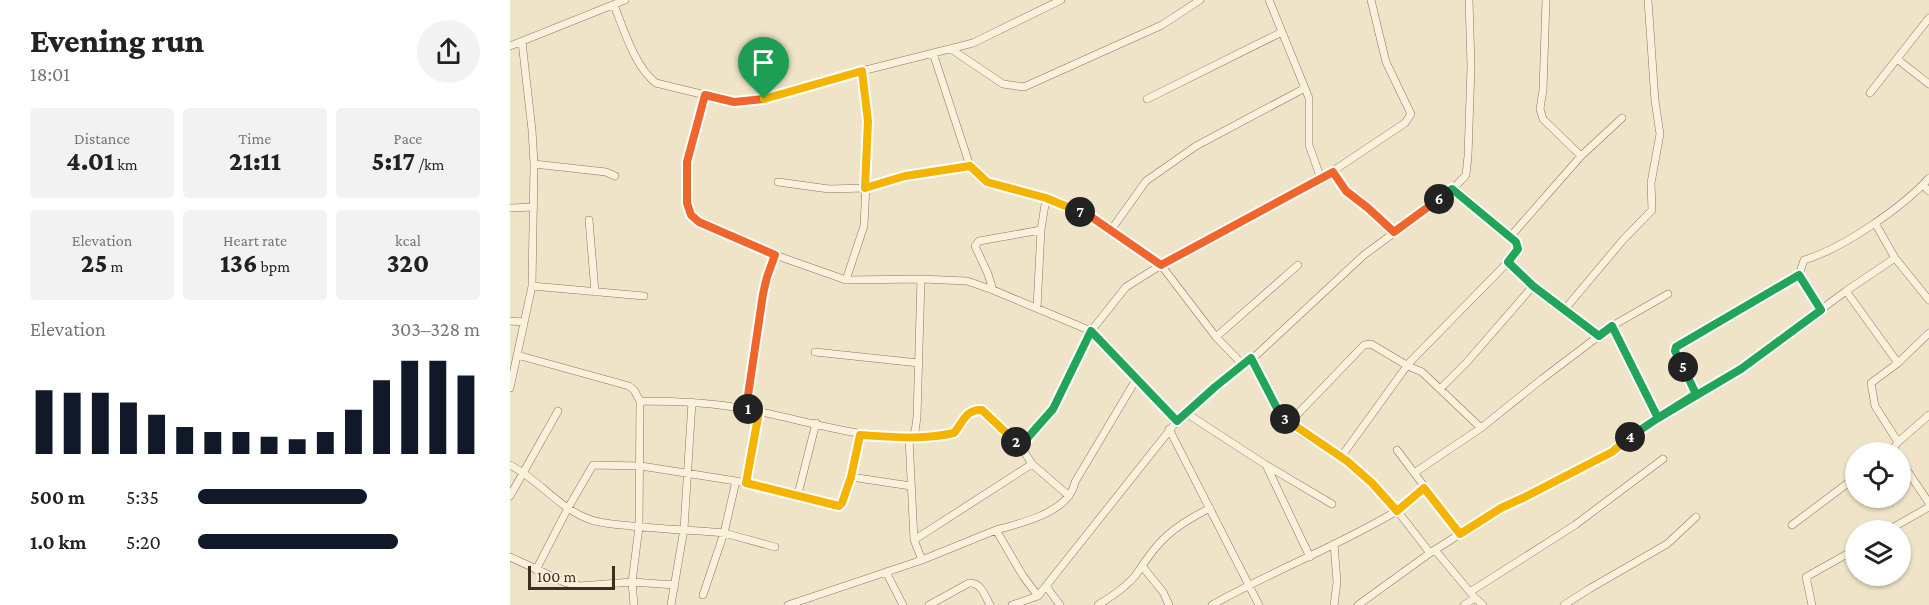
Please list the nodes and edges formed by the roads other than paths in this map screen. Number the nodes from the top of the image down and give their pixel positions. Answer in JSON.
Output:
{"nodes":[{"id":1,"x":625,"y":0,"type":"edge"},
{"id":2,"x":1061,"y":0,"type":"edge"},
{"id":3,"x":1200,"y":0,"type":"edge"},
{"id":4,"x":1269,"y":0,"type":"edge"},
{"id":5,"x":1371,"y":0,"type":"edge"},
{"id":6,"x":1469,"y":0,"type":"edge"},
{"id":7,"x":1546,"y":0,"type":"edge"},
{"id":8,"x":1648,"y":0,"type":"edge"},
{"id":9,"x":614,"y":5,"type":"junction"},
{"id":10,"x":1929,"y":18,"type":"edge"},
{"id":11,"x":1282,"y":32,"type":"junction"},
{"id":12,"x":522,"y":42,"type":"junction"},
{"id":13,"x":510,"y":46,"type":"edge"},
{"id":14,"x":951,"y":49,"type":"junction"},
{"id":15,"x":933,"y":53,"type":"junction"},
{"id":16,"x":1897,"y":59,"type":"junction"},
{"id":17,"x":862,"y":71,"type":"junction"},
{"id":18,"x":1929,"y":84,"type":"edge"},
{"id":19,"x":1305,"y":88,"type":"junction"},
{"id":20,"x":1870,"y":93,"type":"dead end"},
{"id":21,"x":705,"y":95,"type":"junction"},
{"id":22,"x":1147,"y":99,"type":"dead end"},
{"id":23,"x":1622,"y":118,"type":"dead end"},
{"id":24,"x":1581,"y":156,"type":"junction"},
{"id":25,"x":534,"y":164,"type":"junction"},
{"id":26,"x":970,"y":166,"type":"junction"},
{"id":27,"x":1333,"y":172,"type":"junction"},
{"id":28,"x":615,"y":176,"type":"dead end"},
{"id":29,"x":1929,"y":178,"type":"edge"},
{"id":30,"x":1321,"y":179,"type":"junction"},
{"id":31,"x":778,"y":182,"type":"dead end"},
{"id":32,"x":1923,"y":185,"type":"junction"},
{"id":33,"x":865,"y":188,"type":"junction"},
{"id":34,"x":1452,"y":189,"type":"junction"},
{"id":35,"x":1929,"y":191,"type":"edge"},
{"id":36,"x":1046,"y":198,"type":"junction"},
{"id":37,"x":510,"y":207,"type":"edge"},
{"id":38,"x":534,"y":207,"type":"junction"},
{"id":39,"x":589,"y":220,"type":"dead end"},
{"id":40,"x":1875,"y":223,"type":"junction"},
{"id":41,"x":1041,"y":230,"type":"junction"},
{"id":42,"x":1111,"y":230,"type":"junction"},
{"id":43,"x":1394,"y":232,"type":"junction"},
{"id":44,"x":1510,"y":237,"type":"junction"},
{"id":45,"x":775,"y":255,"type":"junction"},
{"id":46,"x":1895,"y":258,"type":"junction"},
{"id":47,"x":1508,"y":262,"type":"junction"},
{"id":48,"x":1161,"y":265,"type":"junction"},
{"id":49,"x":1298,"y":265,"type":"dead end"},
{"id":50,"x":1799,"y":275,"type":"junction"},
{"id":51,"x":921,"y":279,"type":"junction"},
{"id":52,"x":846,"y":280,"type":"junction"},
{"id":53,"x":532,"y":286,"type":"junction"},
{"id":54,"x":1533,"y":286,"type":"junction"},
{"id":55,"x":993,"y":290,"type":"junction"},
{"id":56,"x":1846,"y":291,"type":"junction"},
{"id":57,"x":595,"y":292,"type":"junction"},
{"id":58,"x":1668,"y":294,"type":"dead end"},
{"id":59,"x":644,"y":296,"type":"dead end"},
{"id":60,"x":1929,"y":300,"type":"edge"},
{"id":61,"x":1037,"y":308,"type":"junction"},
{"id":62,"x":1565,"y":309,"type":"junction"},
{"id":63,"x":1821,"y":310,"type":"junction"},
{"id":64,"x":510,"y":321,"type":"edge"},
{"id":65,"x":523,"y":322,"type":"junction"},
{"id":66,"x":1612,"y":326,"type":"junction"},
{"id":67,"x":1091,"y":331,"type":"junction"},
{"id":68,"x":1929,"y":333,"type":"edge"},
{"id":69,"x":1599,"y":336,"type":"junction"},
{"id":70,"x":1216,"y":337,"type":"junction"},
{"id":71,"x":815,"y":352,"type":"dead end"},
{"id":72,"x":517,"y":355,"type":"junction"},
{"id":73,"x":1251,"y":358,"type":"junction"},
{"id":74,"x":919,"y":363,"type":"junction"},
{"id":75,"x":1898,"y":363,"type":"junction"},
{"id":76,"x":1243,"y":365,"type":"junction"},
{"id":77,"x":1408,"y":366,"type":"junction"},
{"id":78,"x":1137,"y":378,"type":"junction"},
{"id":79,"x":510,"y":388,"type":"edge"},
{"id":80,"x":1440,"y":389,"type":"junction"},
{"id":81,"x":1696,"y":394,"type":"junction"},
{"id":82,"x":640,"y":400,"type":"junction"},
{"id":83,"x":692,"y":402,"type":"junction"},
{"id":84,"x":746,"y":409,"type":"junction"},
{"id":85,"x":558,"y":411,"type":"dead end"},
{"id":86,"x":759,"y":412,"type":"junction"},
{"id":87,"x":1186,"y":413,"type":"junction"},
{"id":88,"x":1929,"y":415,"type":"edge"},
{"id":89,"x":1658,"y":418,"type":"junction"},
{"id":90,"x":1177,"y":421,"type":"junction"},
{"id":91,"x":816,"y":423,"type":"junction"},
{"id":92,"x":1289,"y":423,"type":"junction"},
{"id":93,"x":1481,"y":428,"type":"junction"},
{"id":94,"x":1169,"y":429,"type":"junction"},
{"id":95,"x":860,"y":435,"type":"junction"},
{"id":96,"x":909,"y":438,"type":"junction"},
{"id":97,"x":1898,"y":442,"type":"joint"},
{"id":98,"x":1022,"y":447,"type":"junction"},
{"id":99,"x":1397,"y":450,"type":"dead end"},
{"id":100,"x":1341,"y":457,"type":"junction"},
{"id":101,"x":1663,"y":459,"type":"dead end"},
{"id":102,"x":1032,"y":464,"type":"junction"},
{"id":103,"x":510,"y":465,"type":"edge"},
{"id":104,"x":1266,"y":465,"type":"junction"},
{"id":105,"x":641,"y":466,"type":"junction"},
{"id":106,"x":523,"y":472,"type":"junction"},
{"id":107,"x":687,"y":473,"type":"junction"},
{"id":108,"x":1414,"y":473,"type":"junction"},
{"id":109,"x":851,"y":477,"type":"junction"},
{"id":110,"x":1911,"y":477,"type":"edge"},
{"id":111,"x":736,"y":481,"type":"junction"},
{"id":112,"x":746,"y":483,"type":"junction"},
{"id":113,"x":1845,"y":485,"type":"edge"},
{"id":114,"x":911,"y":486,"type":"junction"},
{"id":115,"x":1424,"y":488,"type":"junction"},
{"id":116,"x":798,"y":494,"type":"junction"},
{"id":117,"x":510,"y":496,"type":"edge"},
{"id":118,"x":1069,"y":496,"type":"junction"},
{"id":119,"x":1332,"y":504,"type":"dead end"},
{"id":120,"x":1929,"y":505,"type":"edge"},
{"id":121,"x":568,"y":508,"type":"junction"},
{"id":122,"x":1210,"y":508,"type":"junction"},
{"id":123,"x":1397,"y":511,"type":"junction"},
{"id":124,"x":1696,"y":517,"type":"dead end"},
{"id":125,"x":1905,"y":520,"type":"edge"},
{"id":126,"x":1792,"y":525,"type":"dead end"},
{"id":127,"x":639,"y":527,"type":"junction"},
{"id":128,"x":684,"y":529,"type":"junction"},
{"id":129,"x":996,"y":530,"type":"junction"},
{"id":130,"x":724,"y":533,"type":"junction"},
{"id":131,"x":1460,"y":534,"type":"junction"},
{"id":132,"x":914,"y":540,"type":"junction"},
{"id":133,"x":1334,"y":544,"type":"junction"},
{"id":134,"x":775,"y":547,"type":"dead end"},
{"id":135,"x":1432,"y":552,"type":"junction"},
{"id":136,"x":1845,"y":555,"type":"edge"},
{"id":137,"x":510,"y":557,"type":"edge"},
{"id":138,"x":1310,"y":557,"type":"junction"},
{"id":139,"x":922,"y":560,"type":"junction"},
{"id":140,"x":1142,"y":566,"type":"junction"},
{"id":141,"x":536,"y":570,"type":"junction"},
{"id":142,"x":886,"y":572,"type":"junction"},
{"id":143,"x":632,"y":582,"type":"junction"},
{"id":144,"x":1249,"y":584,"type":"junction"},
{"id":145,"x":675,"y":585,"type":"junction"},
{"id":146,"x":1046,"y":586,"type":"junction"},
{"id":147,"x":703,"y":595,"type":"dead end"},
{"id":148,"x":1472,"y":595,"type":"junction"},
{"id":149,"x":1038,"y":596,"type":"junction"},
{"id":150,"x":804,"y":602,"type":"edge"},
{"id":151,"x":634,"y":605,"type":"edge"},
{"id":152,"x":671,"y":605,"type":"edge"},
{"id":153,"x":788,"y":605,"type":"edge"},
{"id":154,"x":903,"y":605,"type":"edge"},
{"id":155,"x":929,"y":605,"type":"edge"},
{"id":156,"x":990,"y":605,"type":"edge"},
{"id":157,"x":1014,"y":605,"type":"edge"},
{"id":158,"x":1060,"y":605,"type":"edge"},
{"id":159,"x":1098,"y":605,"type":"edge"},
{"id":160,"x":1169,"y":605,"type":"edge"},
{"id":161,"x":1212,"y":605,"type":"edge"},
{"id":162,"x":1259,"y":605,"type":"edge"},
{"id":163,"x":1334,"y":605,"type":"edge"},
{"id":164,"x":1358,"y":605,"type":"edge"},
{"id":165,"x":1464,"y":605,"type":"edge"},
{"id":166,"x":1483,"y":605,"type":"edge"},
{"id":167,"x":1564,"y":605,"type":"edge"},
{"id":168,"x":1812,"y":605,"type":"edge"}],
"edges":[{"from":1,"to":9,"type":"street"},
{"from":2,"to":14,"type":"street"},
{"from":3,"to":14,"type":"street"},
{"from":4,"to":11,"type":"street"},
{"from":5,"to":27,"type":"street"},
{"from":6,"to":34,"type":"street"},
{"from":7,"to":24,"type":"street"},
{"from":8,"to":62,"type":"street"},
{"from":9,"to":12,"type":"street"},
{"from":9,"to":21,"type":"street"},
{"from":10,"to":16,"type":"street"},
{"from":11,"to":19,"type":"street"},
{"from":11,"to":22,"type":"street"},
{"from":12,"to":13,"type":"street"},
{"from":12,"to":25,"type":"street"},
{"from":14,"to":15,"type":"street"},
{"from":15,"to":17,"type":"street"},
{"from":15,"to":26,"type":"street"},
{"from":16,"to":18,"type":"street"},
{"from":16,"to":20,"type":"street"},
{"from":17,"to":21,"type":"street"},
{"from":17,"to":33,"type":"street"},
{"from":19,"to":30,"type":"street"},
{"from":19,"to":42,"type":"street"},
{"from":21,"to":45,"type":"street"},
{"from":23,"to":24,"type":"street"},
{"from":24,"to":44,"type":"street"},
{"from":25,"to":28,"type":"street"},
{"from":25,"to":38,"type":"street"},
{"from":26,"to":33,"type":"street"},
{"from":26,"to":36,"type":"street"},
{"from":27,"to":30,"type":"street"},
{"from":27,"to":43,"type":"street"},
{"from":29,"to":32,"type":"street"},
{"from":30,"to":48,"type":"street"},
{"from":31,"to":33,"type":"street"},
{"from":32,"to":35,"type":"street"},
{"from":32,"to":40,"type":"street"},
{"from":33,"to":52,"type":"street"},
{"from":34,"to":43,"type":"street"},
{"from":34,"to":44,"type":"street"},
{"from":36,"to":41,"type":"street"},
{"from":36,"to":42,"type":"street"},
{"from":37,"to":38,"type":"street"},
{"from":38,"to":53,"type":"street"},
{"from":39,"to":57,"type":"street"},
{"from":40,"to":46,"type":"street"},
{"from":40,"to":50,"type":"street"},
{"from":41,"to":55,"type":"street"},
{"from":41,"to":61,"type":"street"},
{"from":42,"to":48,"type":"street"},
{"from":43,"to":73,"type":"street"},
{"from":44,"to":47,"type":"street"},
{"from":45,"to":52,"type":"street"},
{"from":45,"to":84,"type":"street"},
{"from":46,"to":56,"type":"street"},
{"from":46,"to":60,"type":"street"},
{"from":47,"to":54,"type":"street"},
{"from":47,"to":77,"type":"street"},
{"from":48,"to":67,"type":"street"},
{"from":48,"to":70,"type":"street"},
{"from":49,"to":70,"type":"street"},
{"from":50,"to":63,"type":"street"},
{"from":50,"to":81,"type":"street"},
{"from":51,"to":52,"type":"street"},
{"from":51,"to":55,"type":"street"},
{"from":51,"to":74,"type":"street"},
{"from":53,"to":57,"type":"street"},
{"from":53,"to":65,"type":"street"},
{"from":54,"to":62,"type":"street"},
{"from":54,"to":80,"type":"street"},
{"from":55,"to":61,"type":"street"},
{"from":56,"to":63,"type":"street"},
{"from":56,"to":75,"type":"street"},
{"from":57,"to":59,"type":"street"},
{"from":58,"to":66,"type":"street"},
{"from":61,"to":67,"type":"street"},
{"from":62,"to":69,"type":"street"},
{"from":63,"to":81,"type":"street"},
{"from":64,"to":65,"type":"street"},
{"from":65,"to":72,"type":"street"},
{"from":66,"to":69,"type":"street"},
{"from":66,"to":89,"type":"street"},
{"from":67,"to":78,"type":"street"},
{"from":67,"to":98,"type":"street"},
{"from":68,"to":75,"type":"street"},
{"from":69,"to":93,"type":"street"},
{"from":70,"to":76,"type":"street"},
{"from":71,"to":74,"type":"street"},
{"from":72,"to":79,"type":"street"},
{"from":72,"to":82,"type":"street"},
{"from":73,"to":76,"type":"street"},
{"from":73,"to":92,"type":"street"},
{"from":74,"to":96,"type":"street"},
{"from":75,"to":97,"type":"street"},
{"from":76,"to":87,"type":"street"},
{"from":77,"to":80,"type":"street"},
{"from":77,"to":92,"type":"street"},
{"from":77,"to":100,"type":"street"},
{"from":78,"to":90,"type":"street"},
{"from":78,"to":118,"type":"street"},
{"from":80,"to":93,"type":"street"},
{"from":81,"to":89,"type":"street"},
{"from":82,"to":83,"type":"street"},
{"from":82,"to":105,"type":"street"},
{"from":83,"to":84,"type":"street"},
{"from":83,"to":107,"type":"street"},
{"from":84,"to":86,"type":"street"},
{"from":85,"to":106,"type":"street"},
{"from":86,"to":91,"type":"street"},
{"from":86,"to":112,"type":"street"},
{"from":87,"to":90,"type":"street"},
{"from":87,"to":104,"type":"street"},
{"from":88,"to":97,"type":"street"},
{"from":89,"to":131,"type":"street"},
{"from":90,"to":94,"type":"street"},
{"from":91,"to":95,"type":"street"},
{"from":91,"to":116,"type":"street"},
{"from":92,"to":100,"type":"street"},
{"from":93,"to":108,"type":"street"},
{"from":94,"to":122,"type":"street"},
{"from":94,"to":146,"type":"street"},
{"from":95,"to":96,"type":"street"},
{"from":95,"to":109,"type":"street"},
{"from":96,"to":98,"type":"street"},
{"from":96,"to":114,"type":"street"},
{"from":98,"to":102,"type":"street"},
{"from":99,"to":108,"type":"street"},
{"from":100,"to":123,"type":"street"},
{"from":101,"to":148,"type":"street"},
{"from":102,"to":118,"type":"street"},
{"from":102,"to":132,"type":"street"},
{"from":103,"to":106,"type":"street"},
{"from":104,"to":119,"type":"street"},
{"from":104,"to":138,"type":"street"},
{"from":105,"to":107,"type":"street"},
{"from":105,"to":121,"type":"street"},
{"from":105,"to":127,"type":"street"},
{"from":106,"to":117,"type":"street"},
{"from":106,"to":121,"type":"street"},
{"from":107,"to":111,"type":"street"},
{"from":107,"to":128,"type":"street"},
{"from":108,"to":115,"type":"street"},
{"from":109,"to":114,"type":"street"},
{"from":109,"to":116,"type":"street"},
{"from":110,"to":120,"type":"street"},
{"from":111,"to":112,"type":"street"},
{"from":111,"to":130,"type":"street"},
{"from":112,"to":116,"type":"street"},
{"from":113,"to":126,"type":"street"},
{"from":114,"to":132,"type":"street"},
{"from":115,"to":123,"type":"street"},
{"from":115,"to":131,"type":"street"},
{"from":118,"to":129,"type":"street"},
{"from":120,"to":125,"type":"street"},
{"from":121,"to":127,"type":"street"},
{"from":121,"to":141,"type":"street"},
{"from":122,"to":140,"type":"street"},
{"from":122,"to":144,"type":"street"},
{"from":123,"to":133,"type":"street"},
{"from":123,"to":135,"type":"street"},
{"from":124,"to":167,"type":"street"},
{"from":127,"to":128,"type":"street"},
{"from":127,"to":143,"type":"street"},
{"from":128,"to":130,"type":"street"},
{"from":128,"to":145,"type":"street"},
{"from":129,"to":139,"type":"street"},
{"from":129,"to":149,"type":"street"},
{"from":130,"to":134,"type":"street"},
{"from":130,"to":147,"type":"street"},
{"from":131,"to":135,"type":"street"},
{"from":132,"to":139,"type":"street"},
{"from":133,"to":138,"type":"street"},
{"from":133,"to":163,"type":"street"},
{"from":135,"to":148,"type":"street"},
{"from":135,"to":164,"type":"street"},
{"from":136,"to":168,"type":"street"},
{"from":137,"to":141,"type":"street"},
{"from":138,"to":144,"type":"street"},
{"from":139,"to":142,"type":"street"},
{"from":140,"to":159,"type":"street"},
{"from":140,"to":160,"type":"street"},
{"from":141,"to":143,"type":"street"},
{"from":142,"to":150,"type":"street"},
{"from":142,"to":154,"type":"street"},
{"from":143,"to":145,"type":"street"},
{"from":143,"to":151,"type":"street"},
{"from":144,"to":161,"type":"street"},
{"from":144,"to":162,"type":"street"},
{"from":145,"to":152,"type":"street"},
{"from":146,"to":149,"type":"street"},
{"from":146,"to":158,"type":"street"},
{"from":148,"to":165,"type":"street"},
{"from":148,"to":166,"type":"street"},
{"from":149,"to":157,"type":"street"},
{"from":150,"to":153,"type":"street"},
{"from":155,"to":156,"type":"street"}]}
